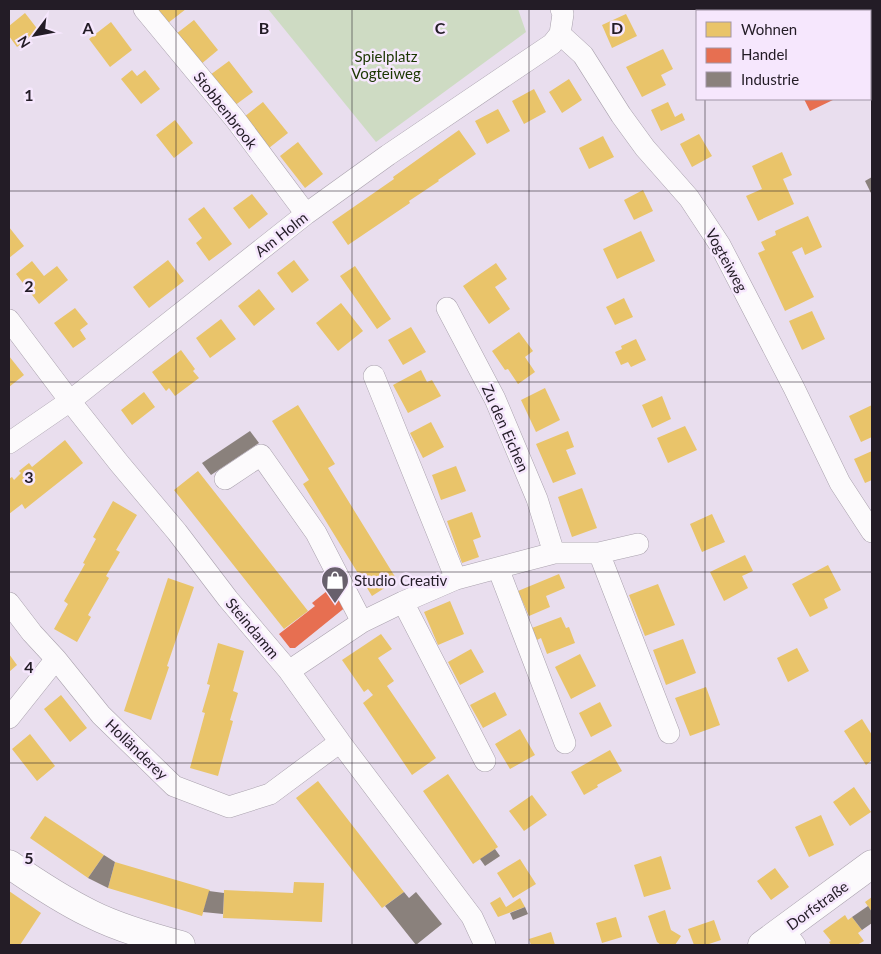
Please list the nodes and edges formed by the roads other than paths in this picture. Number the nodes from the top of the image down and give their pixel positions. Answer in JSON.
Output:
{"nodes":[{"id":1,"x":144,"y":9,"type":"edge"},
{"id":2,"x":560,"y":9,"type":"edge"},
{"id":3,"x":560,"y":34,"type":"junction"},
{"id":4,"x":306,"y":214,"type":"junction"},
{"id":5,"x":447,"y":308,"type":"dead end"},
{"id":6,"x":9,"y":320,"type":"edge"},
{"id":7,"x":374,"y":376,"type":"dead end"},
{"id":8,"x":70,"y":401,"type":"junction"},
{"id":9,"x":9,"y":443,"type":"edge"},
{"id":10,"x":225,"y":479,"type":"dead end"},
{"id":11,"x":872,"y":532,"type":"edge"},
{"id":12,"x":638,"y":544,"type":"dead end"},
{"id":13,"x":554,"y":553,"type":"junction"},
{"id":14,"x":599,"y":553,"type":"junction"},
{"id":15,"x":498,"y":568,"type":"junction"},
{"id":16,"x":456,"y":579,"type":"junction"},
{"id":17,"x":403,"y":602,"type":"junction"},
{"id":18,"x":9,"y":603,"type":"edge"},
{"id":19,"x":362,"y":622,"type":"junction"},
{"id":20,"x":56,"y":659,"type":"junction"},
{"id":21,"x":289,"y":671,"type":"junction"},
{"id":22,"x":9,"y":718,"type":"edge"},
{"id":23,"x":669,"y":733,"type":"dead end"},
{"id":24,"x":340,"y":742,"type":"junction"},
{"id":25,"x":565,"y":743,"type":"dead end"},
{"id":26,"x":485,"y":762,"type":"dead end"},
{"id":27,"x":9,"y":864,"type":"edge"},
{"id":28,"x":872,"y":864,"type":"edge"},
{"id":29,"x":789,"y":937,"type":"edge"},
{"id":30,"x":181,"y":945,"type":"edge"},
{"id":31,"x":485,"y":945,"type":"edge"},
{"id":32,"x":762,"y":945,"type":"edge"}],
"edges":[{"from":1,"to":4,"type":"street","name":"Stobbenbrook"},
{"from":2,"to":3,"type":"street"},
{"from":3,"to":4,"type":"street","name":"Am Holm"},
{"from":3,"to":11,"type":"street","name":"Vogteiweg"},
{"from":4,"to":8,"type":"street","name":"Am Holm"},
{"from":5,"to":13,"type":"street","name":"Zu den Eichen"},
{"from":6,"to":8,"type":"street","name":"Steindamm"},
{"from":7,"to":16,"type":"street"},
{"from":8,"to":9,"type":"street","name":"Am Holm"},
{"from":8,"to":21,"type":"street","name":"Steindamm"},
{"from":10,"to":19,"type":"street"},
{"from":12,"to":14,"type":"street"},
{"from":13,"to":14,"type":"street"},
{"from":13,"to":15,"type":"street"},
{"from":14,"to":23,"type":"street"},
{"from":15,"to":16,"type":"street"},
{"from":15,"to":25,"type":"street"},
{"from":16,"to":17,"type":"street"},
{"from":17,"to":19,"type":"street"},
{"from":17,"to":26,"type":"street"},
{"from":18,"to":20,"type":"street","name":"Holländerey"},
{"from":19,"to":21,"type":"street"},
{"from":20,"to":22,"type":"street"},
{"from":20,"to":24,"type":"street","name":"Holländerey"},
{"from":21,"to":24,"type":"street","name":"Steindamm"},
{"from":24,"to":31,"type":"street","name":"Steindamm"},
{"from":27,"to":30,"type":"street"},
{"from":28,"to":29,"type":"street","name":"Dorfstraße"},
{"from":29,"to":32,"type":"street","name":"Dorfstraße"}]}
